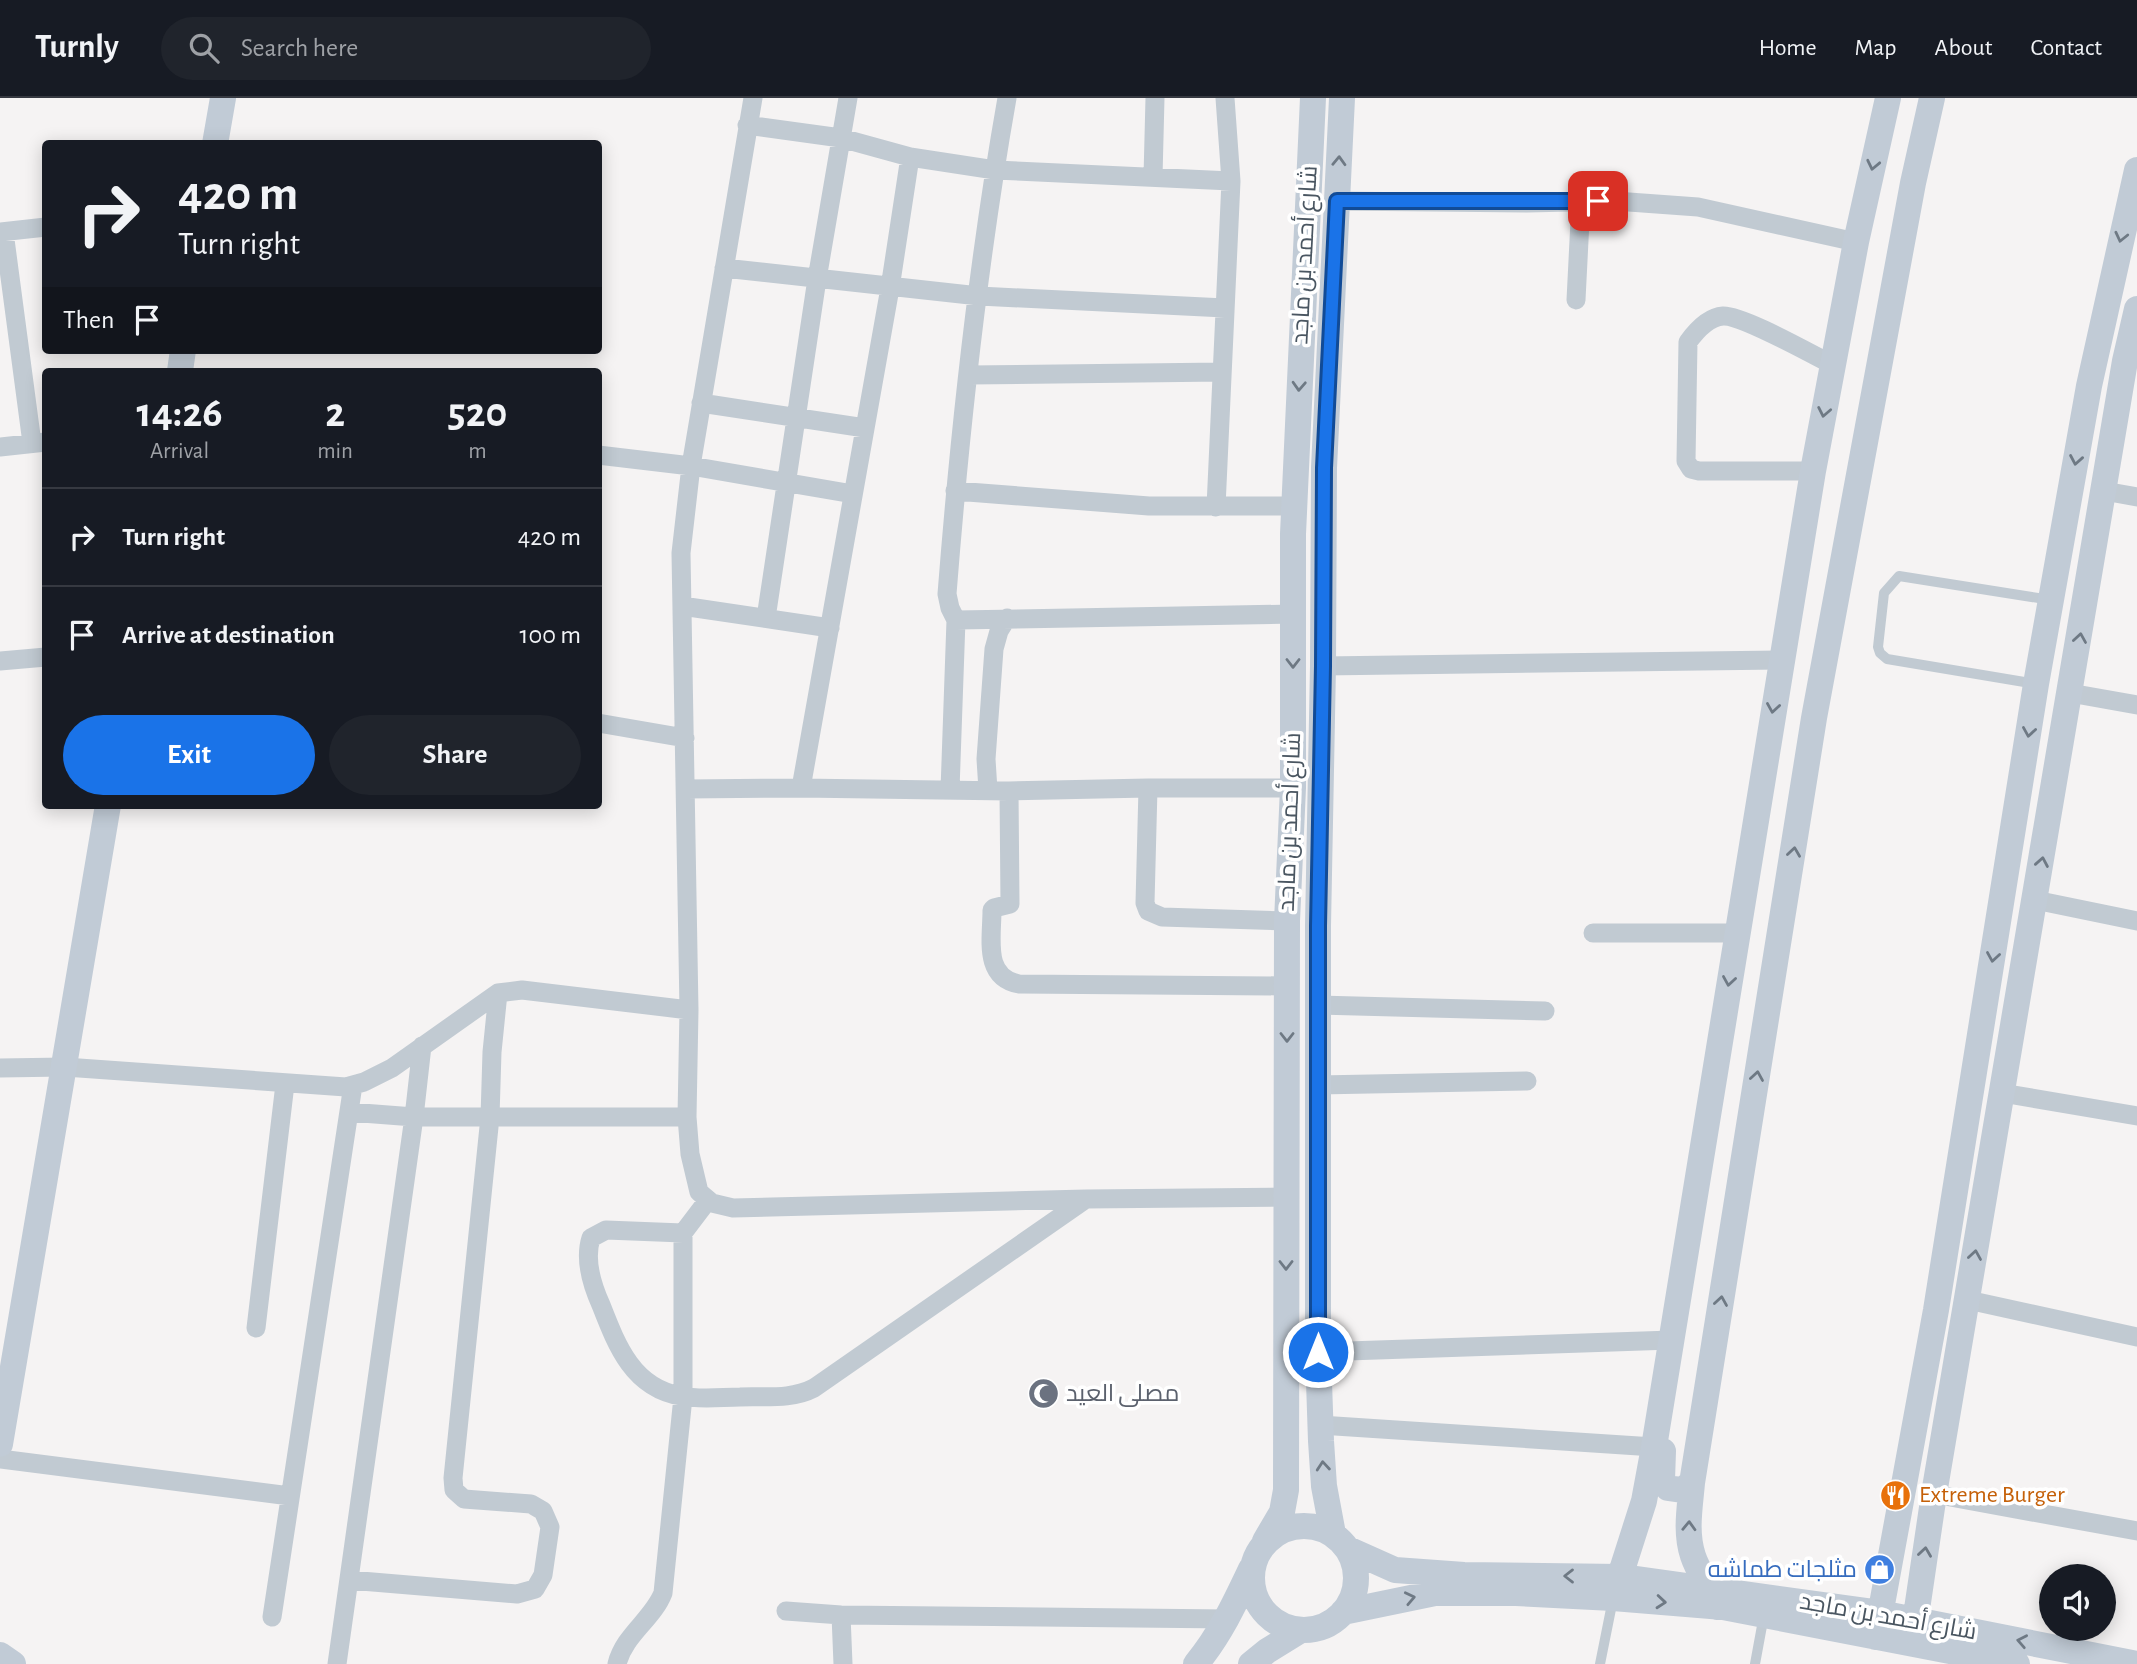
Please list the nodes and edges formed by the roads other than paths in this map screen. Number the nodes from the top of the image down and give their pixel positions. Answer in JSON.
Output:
{"nodes":[{"id":1,"x":223,"y":98,"type":"edge"},
{"id":2,"x":752,"y":98,"type":"edge"},
{"id":3,"x":848,"y":98,"type":"edge"},
{"id":4,"x":1007,"y":98,"type":"edge"},
{"id":5,"x":1155,"y":98,"type":"edge"},
{"id":6,"x":1225,"y":98,"type":"edge"},
{"id":7,"x":1313,"y":98,"type":"edge"},
{"id":8,"x":1342,"y":98,"type":"edge"},
{"id":9,"x":1888,"y":98,"type":"edge"},
{"id":10,"x":1932,"y":98,"type":"edge"},
{"id":11,"x":747,"y":125,"type":"junction"},
{"id":12,"x":841,"y":138,"type":"junction"},
{"id":13,"x":216,"y":140,"type":"edge"},
{"id":14,"x":909,"y":157,"type":"junction"},
{"id":15,"x":995,"y":170,"type":"junction"},
{"id":16,"x":2137,"y":170,"type":"edge"},
{"id":17,"x":1153,"y":177,"type":"junction"},
{"id":18,"x":1231,"y":181,"type":"junction"},
{"id":19,"x":1337,"y":201,"type":"junction"},
{"id":20,"x":1581,"y":201,"type":"junction"},
{"id":21,"x":42,"y":227,"type":"edge"},
{"id":22,"x":2,"y":232,"type":"edge"},
{"id":23,"x":1856,"y":242,"type":"junction"},
{"id":24,"x":724,"y":268,"type":"junction"},
{"id":25,"x":817,"y":279,"type":"junction"},
{"id":26,"x":890,"y":288,"type":"junction"},
{"id":27,"x":979,"y":296,"type":"junction"},
{"id":28,"x":1576,"y":300,"type":"dead end"},
{"id":29,"x":1225,"y":307,"type":"junction"},
{"id":30,"x":2137,"y":309,"type":"edge"},
{"id":31,"x":2131,"y":363,"type":"edge"},
{"id":32,"x":1833,"y":365,"type":"junction"},
{"id":33,"x":1222,"y":372,"type":"junction"},
{"id":34,"x":969,"y":375,"type":"junction"},
{"id":35,"x":701,"y":402,"type":"junction"},
{"id":36,"x":797,"y":419,"type":"junction"},
{"id":37,"x":865,"y":428,"type":"junction"},
{"id":38,"x":39,"y":442,"type":"edge"},
{"id":39,"x":0,"y":447,"type":"edge"},
{"id":40,"x":602,"y":455,"type":"edge"},
{"id":41,"x":691,"y":466,"type":"junction"},
{"id":42,"x":1812,"y":471,"type":"junction"},
{"id":43,"x":788,"y":483,"type":"junction"},
{"id":44,"x":955,"y":491,"type":"junction"},
{"id":45,"x":2104,"y":491,"type":"junction"},
{"id":46,"x":853,"y":494,"type":"junction"},
{"id":47,"x":2137,"y":497,"type":"edge"},
{"id":48,"x":1294,"y":506,"type":"junction"},
{"id":49,"x":1216,"y":507,"type":"junction"},
{"id":50,"x":2052,"y":600,"type":"junction"},
{"id":51,"x":682,"y":606,"type":"junction"},
{"id":52,"x":1293,"y":614,"type":"junction"},
{"id":53,"x":766,"y":618,"type":"junction"},
{"id":54,"x":1007,"y":618,"type":"junction"},
{"id":55,"x":956,"y":620,"type":"junction"},
{"id":56,"x":830,"y":628,"type":"junction"},
{"id":57,"x":42,"y":657,"type":"edge"},
{"id":58,"x":1781,"y":660,"type":"junction"},
{"id":59,"x":0,"y":661,"type":"edge"},
{"id":60,"x":1323,"y":666,"type":"junction"},
{"id":61,"x":2036,"y":684,"type":"junction"},
{"id":62,"x":2070,"y":693,"type":"junction"},
{"id":63,"x":2137,"y":705,"type":"edge"},
{"id":64,"x":602,"y":724,"type":"edge"},
{"id":65,"x":685,"y":738,"type":"junction"},
{"id":66,"x":801,"y":788,"type":"junction"},
{"id":67,"x":1148,"y":788,"type":"junction"},
{"id":68,"x":1293,"y":788,"type":"junction"},
{"id":69,"x":686,"y":789,"type":"junction"},
{"id":70,"x":950,"y":790,"type":"junction"},
{"id":71,"x":988,"y":790,"type":"junction"},
{"id":72,"x":1009,"y":791,"type":"junction"},
{"id":73,"x":107,"y":809,"type":"edge"},
{"id":74,"x":2035,"y":900,"type":"junction"},
{"id":75,"x":1287,"y":921,"type":"junction"},
{"id":76,"x":2137,"y":921,"type":"edge"},
{"id":77,"x":1593,"y":933,"type":"dead end"},
{"id":78,"x":1737,"y":933,"type":"junction"},
{"id":79,"x":1287,"y":986,"type":"junction"},
{"id":80,"x":498,"y":993,"type":"junction"},
{"id":81,"x":1318,"y":1005,"type":"junction"},
{"id":82,"x":689,"y":1010,"type":"junction"},
{"id":83,"x":1545,"y":1011,"type":"dead end"},
{"id":84,"x":422,"y":1046,"type":"junction"},
{"id":85,"x":65,"y":1067,"type":"junction"},
{"id":86,"x":0,"y":1068,"type":"edge"},
{"id":87,"x":1527,"y":1081,"type":"dead end"},
{"id":88,"x":285,"y":1084,"type":"junction"},
{"id":89,"x":353,"y":1085,"type":"junction"},
{"id":90,"x":1318,"y":1085,"type":"junction"},
{"id":91,"x":2002,"y":1093,"type":"junction"},
{"id":92,"x":349,"y":1111,"type":"junction"},
{"id":93,"x":2137,"y":1116,"type":"edge"},
{"id":94,"x":414,"y":1117,"type":"junction"},
{"id":95,"x":490,"y":1117,"type":"junction"},
{"id":96,"x":687,"y":1117,"type":"junction"},
{"id":97,"x":1286,"y":1197,"type":"junction"},
{"id":98,"x":708,"y":1199,"type":"junction"},
{"id":99,"x":1086,"y":1199,"type":"junction"},
{"id":100,"x":683,"y":1233,"type":"junction"},
{"id":101,"x":1968,"y":1300,"type":"junction"},
{"id":102,"x":256,"y":1328,"type":"dead end"},
{"id":103,"x":2137,"y":1337,"type":"edge"},
{"id":104,"x":1672,"y":1340,"type":"junction"},
{"id":105,"x":1318,"y":1352,"type":"junction"},
{"id":106,"x":1663,"y":1393,"type":"junction"},
{"id":107,"x":683,"y":1397,"type":"junction"},
{"id":108,"x":1320,"y":1425,"type":"junction"},
{"id":109,"x":0,"y":1444,"type":"edge"},
{"id":110,"x":1654,"y":1447,"type":"junction"},
{"id":111,"x":0,"y":1459,"type":"edge"},
{"id":112,"x":1692,"y":1483,"type":"junction"},
{"id":113,"x":1934,"y":1494,"type":"junction"},
{"id":114,"x":290,"y":1496,"type":"junction"},
{"id":115,"x":2137,"y":1531,"type":"edge"},
{"id":116,"x":1265,"y":1541,"type":"junction"},
{"id":117,"x":1340,"y":1541,"type":"junction"},
{"id":118,"x":1252,"y":1568,"type":"junction"},
{"id":119,"x":349,"y":1580,"type":"junction"},
{"id":120,"x":1617,"y":1587,"type":"junction"},
{"id":121,"x":1714,"y":1598,"type":"junction"},
{"id":122,"x":1765,"y":1606,"type":"junction"},
{"id":123,"x":786,"y":1611,"type":"dead end"},
{"id":124,"x":1343,"y":1612,"type":"junction"},
{"id":125,"x":841,"y":1615,"type":"junction"},
{"id":126,"x":272,"y":1617,"type":"dead end"},
{"id":127,"x":1228,"y":1619,"type":"junction"},
{"id":128,"x":1878,"y":1625,"type":"junction"},
{"id":129,"x":1301,"y":1630,"type":"junction"},
{"id":130,"x":1913,"y":1632,"type":"junction"},
{"id":131,"x":0,"y":1655,"type":"edge"},
{"id":132,"x":1952,"y":1658,"type":"edge"},
{"id":133,"x":13,"y":1664,"type":"edge"},
{"id":134,"x":337,"y":1664,"type":"edge"},
{"id":135,"x":617,"y":1664,"type":"edge"},
{"id":136,"x":843,"y":1664,"type":"edge"},
{"id":137,"x":1196,"y":1664,"type":"edge"},
{"id":138,"x":1251,"y":1664,"type":"edge"},
{"id":139,"x":1600,"y":1664,"type":"edge"},
{"id":140,"x":1755,"y":1664,"type":"edge"},
{"id":141,"x":2017,"y":1664,"type":"edge"},
{"id":142,"x":2137,"y":1664,"type":"edge"}],
"edges":[{"from":1,"to":13,"type":"street"},
{"from":2,"to":11,"type":"street"},
{"from":3,"to":12,"type":"street"},
{"from":4,"to":15,"type":"street"},
{"from":5,"to":17,"type":"street"},
{"from":6,"to":18,"type":"street"},
{"from":7,"to":48,"type":"street","name":"شارع أحمد بن ماجد","one_way":true},
{"from":19,"to":8,"type":"street","name":"شارع أحمد بن ماجد","one_way":true},
{"from":9,"to":23,"type":"street","one_way":true},
{"from":112,"to":10,"type":"street","one_way":true},
{"from":11,"to":12,"type":"street"},
{"from":11,"to":24,"type":"street"},
{"from":12,"to":14,"type":"street"},
{"from":12,"to":25,"type":"street"},
{"from":14,"to":15,"type":"street"},
{"from":14,"to":26,"type":"street"},
{"from":15,"to":17,"type":"street"},
{"from":15,"to":27,"type":"street"},
{"from":16,"to":50,"type":"street","one_way":true},
{"from":17,"to":18,"type":"street"},
{"from":18,"to":29,"type":"street"},
{"from":19,"to":20,"type":"street"},
{"from":19,"to":60,"type":"street","name":"شارع أحمد بن ماجد"},
{"from":20,"to":23,"type":"street"},
{"from":20,"to":28,"type":"street"},
{"from":21,"to":22,"type":"street"},
{"from":22,"to":38,"type":"street"},
{"from":23,"to":32,"type":"street"},
{"from":24,"to":25,"type":"street"},
{"from":24,"to":35,"type":"street"},
{"from":25,"to":26,"type":"street"},
{"from":25,"to":36,"type":"street"},
{"from":26,"to":27,"type":"street"},
{"from":26,"to":37,"type":"street"},
{"from":27,"to":29,"type":"street"},
{"from":27,"to":34,"type":"street"},
{"from":29,"to":33,"type":"street"},
{"from":30,"to":31,"type":"street"},
{"from":31,"to":45,"type":"street"},
{"from":32,"to":42,"type":"street","one_way":true},
{"from":32,"to":42,"type":"street"},
{"from":33,"to":34,"type":"street"},
{"from":33,"to":49,"type":"street"},
{"from":34,"to":44,"type":"street"},
{"from":35,"to":36,"type":"street"},
{"from":35,"to":41,"type":"street"},
{"from":36,"to":37,"type":"street"},
{"from":36,"to":43,"type":"street"},
{"from":37,"to":46,"type":"street"},
{"from":38,"to":39,"type":"street"},
{"from":40,"to":41,"type":"street"},
{"from":41,"to":43,"type":"street"},
{"from":41,"to":51,"type":"street"},
{"from":42,"to":58,"type":"street"},
{"from":43,"to":46,"type":"street"},
{"from":43,"to":53,"type":"street"},
{"from":44,"to":49,"type":"street"},
{"from":44,"to":55,"type":"street"},
{"from":45,"to":47,"type":"street"},
{"from":62,"to":45,"type":"street","one_way":true},
{"from":46,"to":56,"type":"street"},
{"from":48,"to":49,"type":"street"},
{"from":48,"to":52,"type":"street","name":"شارع أحمد بن ماجد"},
{"from":50,"to":61,"type":"street"},
{"from":50,"to":61,"type":"lane"},
{"from":51,"to":53,"type":"street"},
{"from":51,"to":65,"type":"street"},
{"from":52,"to":54,"type":"street"},
{"from":52,"to":68,"type":"street","name":"شارع أحمد بن ماجد","one_way":true},
{"from":53,"to":56,"type":"street"},
{"from":54,"to":55,"type":"street"},
{"from":54,"to":71,"type":"street"},
{"from":55,"to":70,"type":"street"},
{"from":56,"to":66,"type":"street"},
{"from":57,"to":59,"type":"street"},
{"from":58,"to":60,"type":"street"},
{"from":58,"to":78,"type":"street","one_way":true},
{"from":60,"to":81,"type":"street","name":"شارع أحمد بن ماجد"},
{"from":61,"to":128,"type":"street","one_way":true},
{"from":62,"to":63,"type":"street"},
{"from":74,"to":62,"type":"street","one_way":true},
{"from":64,"to":65,"type":"street"},
{"from":65,"to":69,"type":"street"},
{"from":66,"to":69,"type":"street"},
{"from":66,"to":70,"type":"street"},
{"from":67,"to":68,"type":"street"},
{"from":67,"to":72,"type":"street"},
{"from":67,"to":75,"type":"street"},
{"from":68,"to":75,"type":"street","name":"شارع أحمد بن ماجد"},
{"from":69,"to":82,"type":"street"},
{"from":70,"to":71,"type":"street"},
{"from":71,"to":72,"type":"street"},
{"from":72,"to":79,"type":"street"},
{"from":73,"to":85,"type":"street"},
{"from":74,"to":76,"type":"street"},
{"from":74,"to":91,"type":"street"},
{"from":75,"to":79,"type":"street","name":"شارع أحمد بن ماجد"},
{"from":77,"to":78,"type":"street"},
{"from":78,"to":104,"type":"street","one_way":true},
{"from":79,"to":97,"type":"street","name":"شارع أحمد بن ماجد","one_way":true},
{"from":80,"to":82,"type":"street"},
{"from":80,"to":84,"type":"street"},
{"from":80,"to":95,"type":"street"},
{"from":81,"to":83,"type":"street"},
{"from":81,"to":90,"type":"street","name":"شارع أحمد بن ماجد"},
{"from":82,"to":96,"type":"street"},
{"from":84,"to":89,"type":"street"},
{"from":84,"to":94,"type":"street"},
{"from":85,"to":86,"type":"street"},
{"from":85,"to":88,"type":"street"},
{"from":85,"to":109,"type":"street"},
{"from":87,"to":90,"type":"street"},
{"from":88,"to":89,"type":"street"},
{"from":88,"to":102,"type":"street"},
{"from":89,"to":92,"type":"street"},
{"from":90,"to":105,"type":"street","name":"شارع أحمد بن ماجد"},
{"from":91,"to":93,"type":"street"},
{"from":101,"to":91,"type":"street","one_way":true},
{"from":92,"to":94,"type":"street"},
{"from":92,"to":114,"type":"street"},
{"from":94,"to":95,"type":"street"},
{"from":94,"to":119,"type":"street"},
{"from":95,"to":96,"type":"street"},
{"from":95,"to":119,"type":"street"},
{"from":96,"to":98,"type":"street"},
{"from":97,"to":99,"type":"street"},
{"from":97,"to":116,"type":"street","name":"شارع أحمد بن ماجد","one_way":true},
{"from":98,"to":99,"type":"street"},
{"from":98,"to":100,"type":"street"},
{"from":99,"to":107,"type":"street"},
{"from":100,"to":107,"type":"street"},
{"from":100,"to":107,"type":"street"},
{"from":101,"to":103,"type":"street"},
{"from":101,"to":113,"type":"street"},
{"from":104,"to":105,"type":"street"},
{"from":104,"to":106,"type":"street"},
{"from":105,"to":108,"type":"street","name":"شارع أحمد بن ماجد"},
{"from":106,"to":110,"type":"street"},
{"from":106,"to":112,"type":"street"},
{"from":107,"to":135,"type":"street"},
{"from":108,"to":110,"type":"street"},
{"from":117,"to":108,"type":"street","name":"شارع أحمد بن ماجد","one_way":true},
{"from":110,"to":120,"type":"street"},
{"from":111,"to":114,"type":"street"},
{"from":121,"to":112,"type":"street","one_way":true},
{"from":113,"to":115,"type":"street"},
{"from":130,"to":113,"type":"street","one_way":true},
{"from":114,"to":126,"type":"street"},
{"from":116,"to":117,"type":"street"},
{"from":116,"to":118,"type":"street"},
{"from":120,"to":117,"type":"street","name":"شارع أحمد بن ماجد","one_way":true},
{"from":117,"to":124,"type":"street"},
{"from":118,"to":127,"type":"street"},
{"from":118,"to":129,"type":"street"},
{"from":119,"to":134,"type":"street"},
{"from":120,"to":121,"type":"street","name":"شارع أحمد بن ماجد"},
{"from":124,"to":120,"type":"street","name":"شارع أحمد بن ماجد","one_way":true},
{"from":120,"to":139,"type":"lane"},
{"from":121,"to":122,"type":"street","name":"شارع أحمد بن ماجد"},
{"from":122,"to":128,"type":"street","name":"شارع أحمد بن ماجد"},
{"from":122,"to":140,"type":"lane"},
{"from":123,"to":125,"type":"street"},
{"from":124,"to":129,"type":"street"},
{"from":125,"to":127,"type":"street"},
{"from":125,"to":136,"type":"street"},
{"from":127,"to":137,"type":"street"},
{"from":128,"to":130,"type":"street","name":"شارع أحمد بن ماجد"},
{"from":129,"to":138,"type":"street"},
{"from":130,"to":132,"type":"street","name":"شارع أحمد بن ماجد"},
{"from":142,"to":130,"type":"street","name":"شارع أحمد بن ماجد","one_way":true},
{"from":131,"to":133,"type":"street"},
{"from":132,"to":141,"type":"street","name":"شارع أحمد بن ماجد"}]}
